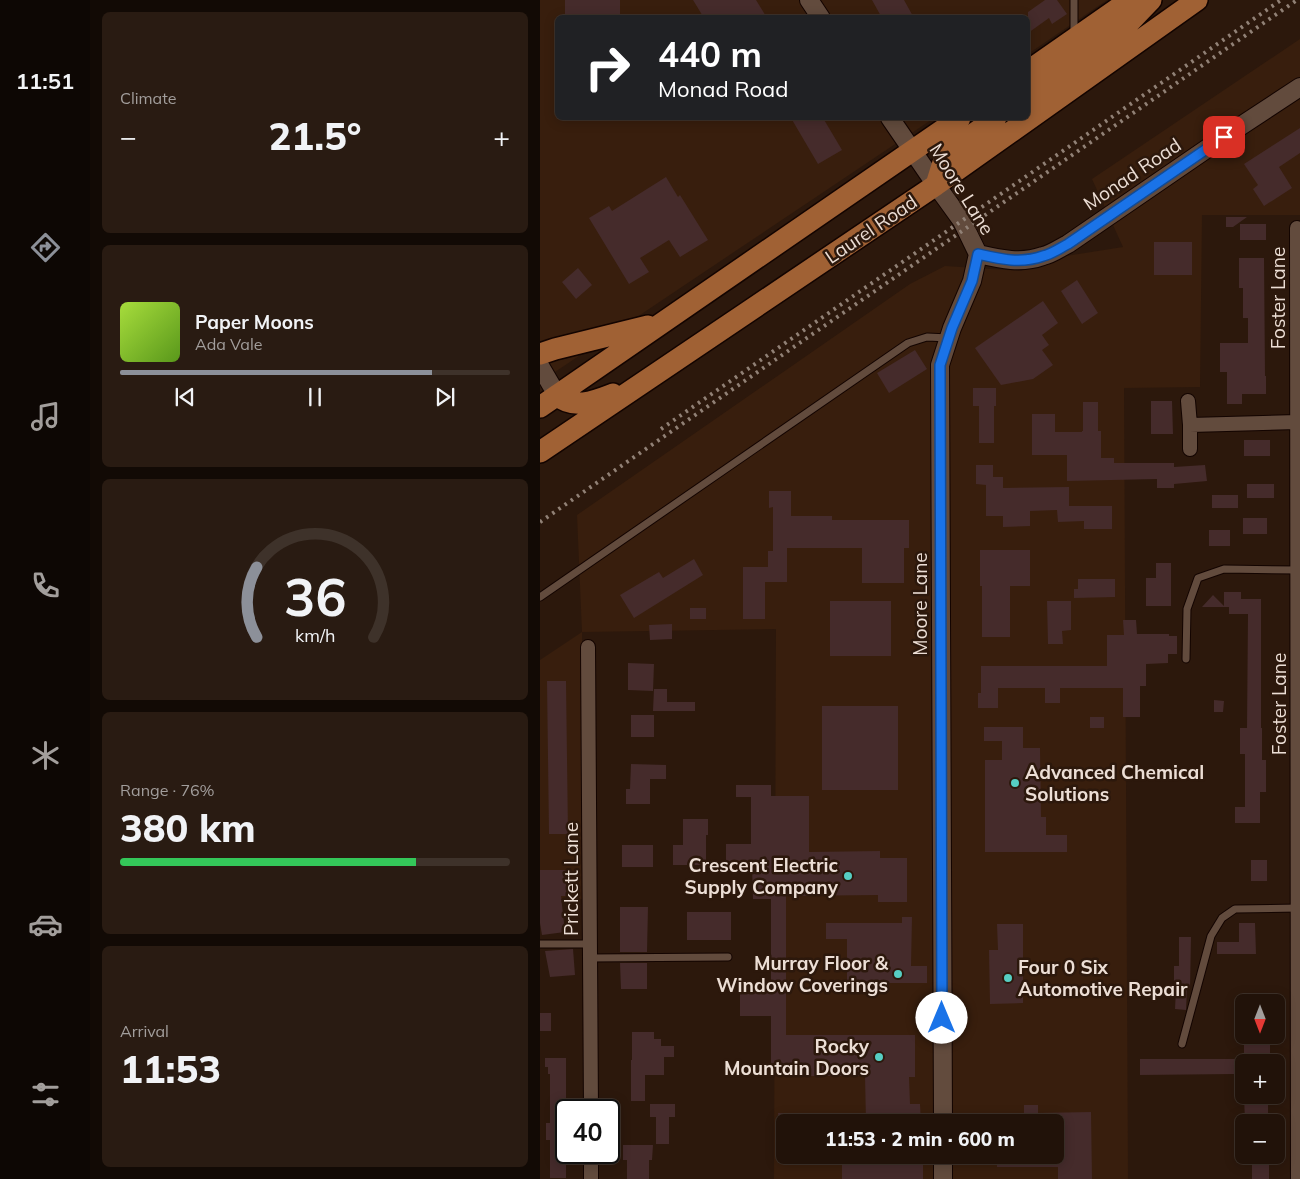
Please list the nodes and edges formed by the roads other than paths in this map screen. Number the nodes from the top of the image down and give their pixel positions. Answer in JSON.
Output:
{"nodes":[{"id":1,"x":809,"y":0,"type":"edge"},
{"id":2,"x":1074,"y":0,"type":"edge"},
{"id":3,"x":1130,"y":0,"type":"edge"},
{"id":4,"x":1151,"y":0,"type":"edge"},
{"id":5,"x":1197,"y":0,"type":"edge"},
{"id":6,"x":819,"y":15,"type":"edge"},
{"id":7,"x":1074,"y":39,"type":"junction"},
{"id":8,"x":1030,"y":70,"type":"edge"},
{"id":9,"x":1300,"y":87,"type":"edge"},
{"id":10,"x":1030,"y":94,"type":"edge"},
{"id":11,"x":1030,"y":118,"type":"edge"},
{"id":12,"x":891,"y":120,"type":"edge"},
{"id":13,"x":957,"y":120,"type":"edge"},
{"id":14,"x":993,"y":120,"type":"edge"},
{"id":15,"x":1028,"y":120,"type":"edge"},
{"id":16,"x":913,"y":150,"type":"junction"},
{"id":17,"x":936,"y":185,"type":"junction"},
{"id":18,"x":1297,"y":228,"type":"dead end"},
{"id":19,"x":1298,"y":251,"type":"edge"},
{"id":20,"x":978,"y":254,"type":"junction"},
{"id":21,"x":665,"y":321,"type":"junction"},
{"id":22,"x":949,"y":338,"type":"junction"},
{"id":23,"x":540,"y":354,"type":"edge"},
{"id":24,"x":540,"y":366,"type":"edge"},
{"id":25,"x":649,"y":378,"type":"junction"},
{"id":26,"x":557,"y":395,"type":"junction"},
{"id":27,"x":1188,"y":401,"type":"dead end"},
{"id":28,"x":540,"y":407,"type":"edge"},
{"id":29,"x":1297,"y":422,"type":"junction"},
{"id":30,"x":1190,"y":425,"type":"junction"},
{"id":31,"x":540,"y":443,"type":"edge"},
{"id":32,"x":1299,"y":444,"type":"edge"},
{"id":33,"x":1190,"y":448,"type":"dead end"},
{"id":34,"x":540,"y":452,"type":"edge"},
{"id":35,"x":1297,"y":570,"type":"junction"},
{"id":36,"x":540,"y":597,"type":"edge"},
{"id":37,"x":588,"y":647,"type":"dead end"},
{"id":38,"x":1186,"y":659,"type":"dead end"},
{"id":39,"x":1298,"y":908,"type":"junction"},
{"id":40,"x":540,"y":944,"type":"edge"},
{"id":41,"x":590,"y":944,"type":"junction"},
{"id":42,"x":728,"y":957,"type":"dead end"},
{"id":43,"x":590,"y":958,"type":"junction"},
{"id":44,"x":1182,"y":1044,"type":"dead end"},
{"id":45,"x":591,"y":1099,"type":"edge"},
{"id":46,"x":943,"y":1114,"type":"edge"},
{"id":47,"x":591,"y":1164,"type":"edge"},
{"id":48,"x":943,"y":1164,"type":"edge"},
{"id":49,"x":591,"y":1179,"type":"edge"},
{"id":50,"x":943,"y":1179,"type":"edge"},
{"id":51,"x":1298,"y":1179,"type":"edge"}],
"edges":[{"from":1,"to":6,"type":"street"},
{"from":2,"to":7,"type":"lane"},
{"from":3,"to":7,"type":"main road"},
{"from":4,"to":10,"type":"main road"},
{"from":5,"to":11,"type":"main road","name":"Laurel Road"},
{"from":7,"to":8,"type":"main road"},
{"from":9,"to":20,"type":"street","name":"Monad Road"},
{"from":12,"to":16,"type":"street","name":"Moore Lane"},
{"from":13,"to":16,"type":"main road"},
{"from":14,"to":17,"type":"main road"},
{"from":15,"to":17,"type":"main road","name":"Laurel Road"},
{"from":16,"to":17,"type":"street","name":"Moore Lane"},
{"from":16,"to":21,"type":"main road"},
{"from":17,"to":20,"type":"street","name":"Moore Lane"},
{"from":17,"to":25,"type":"main road","name":"Laurel Road"},
{"from":18,"to":19,"type":"street","name":"Foster Lane"},
{"from":19,"to":29,"type":"street","name":"Foster Lane"},
{"from":20,"to":22,"type":"street","name":"Moore Lane"},
{"from":21,"to":23,"type":"main road"},
{"from":21,"to":26,"type":"main road"},
{"from":22,"to":36,"type":"lane"},
{"from":22,"to":46,"type":"street","name":"Moore Lane"},
{"from":24,"to":26,"type":"street"},
{"from":25,"to":26,"type":"main road"},
{"from":25,"to":34,"type":"main road","name":"Laurel Road"},
{"from":26,"to":28,"type":"main road"},
{"from":26,"to":31,"type":"main road"},
{"from":27,"to":30,"type":"street"},
{"from":29,"to":30,"type":"street"},
{"from":29,"to":32,"type":"street","name":"Foster Lane"},
{"from":30,"to":33,"type":"street"},
{"from":32,"to":35,"type":"street","name":"Foster Lane"},
{"from":35,"to":38,"type":"lane"},
{"from":35,"to":39,"type":"street","name":"Foster Lane"},
{"from":37,"to":41,"type":"street","name":"Prickett Lane"},
{"from":39,"to":44,"type":"lane"},
{"from":39,"to":51,"type":"street","name":"Foster Lane"},
{"from":40,"to":41,"type":"lane"},
{"from":41,"to":43,"type":"street","name":"Prickett Lane"},
{"from":42,"to":43,"type":"lane"},
{"from":43,"to":45,"type":"street","name":"Prickett Lane"},
{"from":47,"to":49,"type":"street"},
{"from":48,"to":50,"type":"street"}]}
